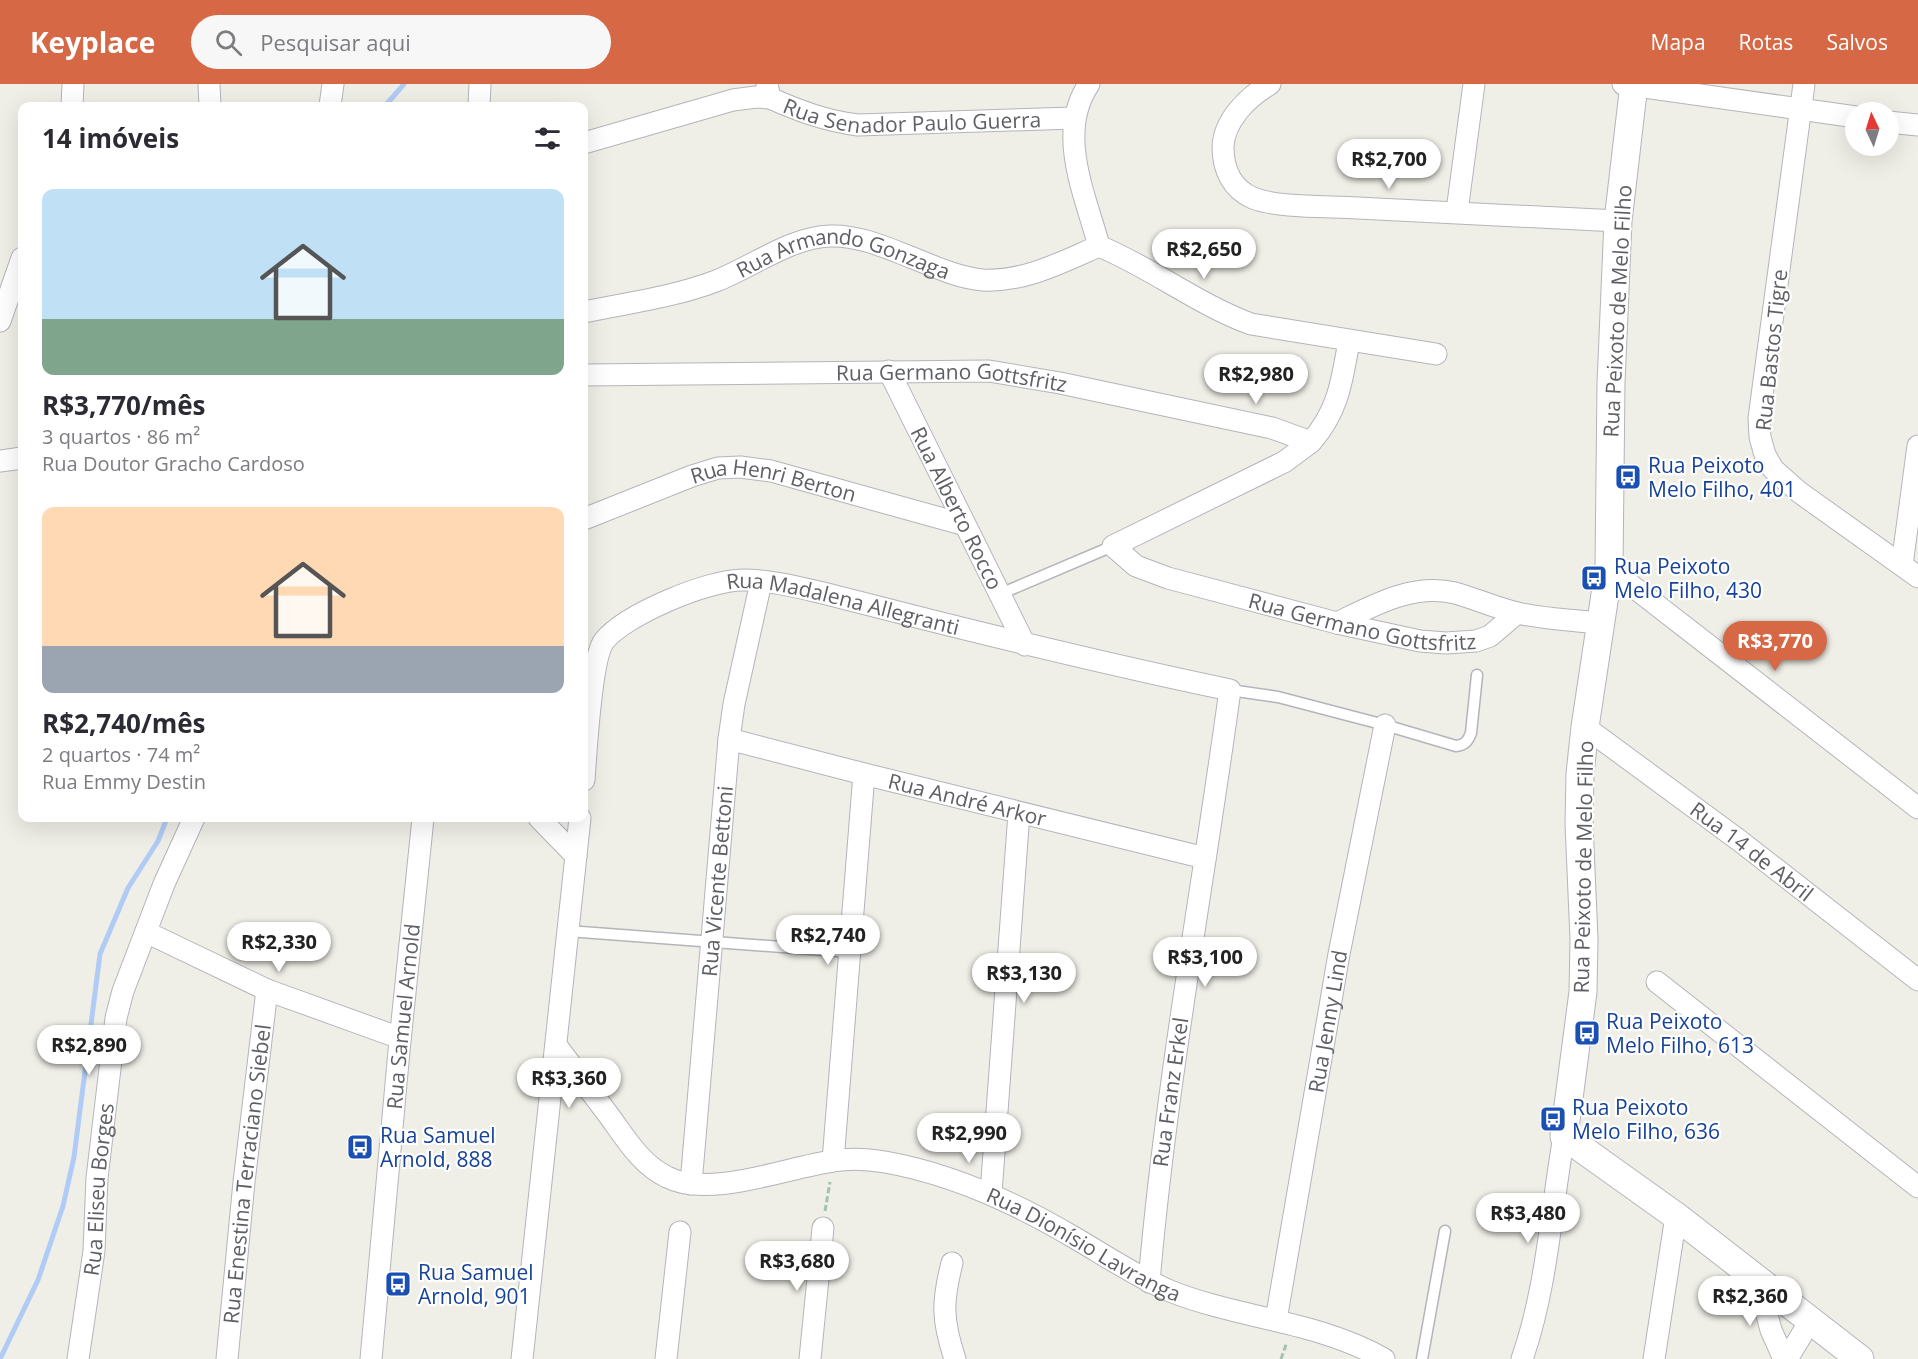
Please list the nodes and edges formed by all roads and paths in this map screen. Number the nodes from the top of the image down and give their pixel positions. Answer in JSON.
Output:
{"nodes":[{"id":1,"x":73,"y":84,"type":"edge"},
{"id":2,"x":209,"y":84,"type":"edge"},
{"id":3,"x":333,"y":84,"type":"edge"},
{"id":4,"x":480,"y":84,"type":"edge"},
{"id":5,"x":1089,"y":84,"type":"edge"},
{"id":6,"x":1270,"y":84,"type":"edge"},
{"id":7,"x":1474,"y":84,"type":"edge"},
{"id":8,"x":1630,"y":84,"type":"edge"},
{"id":9,"x":1804,"y":84,"type":"edge"},
{"id":10,"x":769,"y":91,"type":"edge"},
{"id":11,"x":72,"y":102,"type":"edge"},
{"id":12,"x":210,"y":102,"type":"edge"},
{"id":13,"x":331,"y":102,"type":"edge"},
{"id":14,"x":478,"y":102,"type":"edge"},
{"id":15,"x":1801,"y":110,"type":"junction"},
{"id":16,"x":1845,"y":116,"type":"edge"},
{"id":17,"x":1074,"y":118,"type":"junction"},
{"id":18,"x":1899,"y":123,"type":"edge"},
{"id":19,"x":1918,"y":125,"type":"edge"},
{"id":20,"x":588,"y":142,"type":"edge"},
{"id":21,"x":1457,"y":211,"type":"junction"},
{"id":22,"x":1618,"y":221,"type":"junction"},
{"id":23,"x":1099,"y":246,"type":"junction"},
{"id":24,"x":18,"y":269,"type":"edge"},
{"id":25,"x":588,"y":311,"type":"edge"},
{"id":26,"x":0,"y":321,"type":"edge"},
{"id":27,"x":1349,"y":341,"type":"junction"},
{"id":28,"x":1436,"y":354,"type":"dead end"},
{"id":29,"x":890,"y":371,"type":"junction"},
{"id":30,"x":588,"y":375,"type":"edge"},
{"id":31,"x":1311,"y":442,"type":"junction"},
{"id":32,"x":1918,"y":446,"type":"edge"},
{"id":33,"x":18,"y":459,"type":"edge"},
{"id":34,"x":0,"y":461,"type":"edge"},
{"id":35,"x":588,"y":517,"type":"edge"},
{"id":36,"x":965,"y":525,"type":"junction"},
{"id":37,"x":1113,"y":546,"type":"junction"},
{"id":38,"x":1609,"y":568,"type":"junction"},
{"id":39,"x":1910,"y":571,"type":"edge"},
{"id":40,"x":761,"y":582,"type":"junction"},
{"id":41,"x":1000,"y":594,"type":"junction"},
{"id":42,"x":1517,"y":613,"type":"junction"},
{"id":43,"x":1336,"y":622,"type":"junction"},
{"id":44,"x":1600,"y":623,"type":"junction"},
{"id":45,"x":1025,"y":645,"type":"junction"},
{"id":46,"x":1477,"y":675,"type":"dead end"},
{"id":47,"x":1230,"y":690,"type":"junction"},
{"id":48,"x":1385,"y":724,"type":"junction"},
{"id":49,"x":1585,"y":727,"type":"junction"},
{"id":50,"x":588,"y":738,"type":"edge"},
{"id":51,"x":729,"y":739,"type":"junction"},
{"id":52,"x":864,"y":774,"type":"junction"},
{"id":53,"x":1918,"y":808,"type":"edge"},
{"id":54,"x":1019,"y":813,"type":"junction"},
{"id":55,"x":192,"y":822,"type":"edge"},
{"id":56,"x":423,"y":822,"type":"edge"},
{"id":57,"x":542,"y":822,"type":"edge"},
{"id":58,"x":580,"y":822,"type":"edge"},
{"id":59,"x":576,"y":856,"type":"junction"},
{"id":60,"x":1205,"y":858,"type":"junction"},
{"id":61,"x":568,"y":931,"type":"junction"},
{"id":62,"x":146,"y":932,"type":"junction"},
{"id":63,"x":710,"y":943,"type":"junction"},
{"id":64,"x":849,"y":952,"type":"junction"},
{"id":65,"x":1918,"y":980,"type":"edge"},
{"id":66,"x":1657,"y":982,"type":"dead end"},
{"id":67,"x":267,"y":990,"type":"junction"},
{"id":68,"x":400,"y":1038,"type":"junction"},
{"id":69,"x":556,"y":1045,"type":"junction"},
{"id":70,"x":1564,"y":1136,"type":"junction"},
{"id":71,"x":833,"y":1161,"type":"junction"},
{"id":72,"x":691,"y":1184,"type":"junction"},
{"id":73,"x":1918,"y":1187,"type":"edge"},
{"id":74,"x":991,"y":1193,"type":"junction"},
{"id":75,"x":1676,"y":1216,"type":"junction"},
{"id":76,"x":823,"y":1228,"type":"joint"},
{"id":77,"x":680,"y":1232,"type":"dead end"},
{"id":78,"x":1445,"y":1232,"type":"dead end"},
{"id":79,"x":951,"y":1263,"type":"dead end"},
{"id":80,"x":1758,"y":1281,"type":"junction"},
{"id":81,"x":1149,"y":1282,"type":"junction"},
{"id":82,"x":1276,"y":1320,"type":"junction"},
{"id":83,"x":1810,"y":1322,"type":"junction"},
{"id":84,"x":78,"y":1359,"type":"edge"},
{"id":85,"x":227,"y":1359,"type":"edge"},
{"id":86,"x":371,"y":1359,"type":"edge"},
{"id":87,"x":522,"y":1359,"type":"edge"},
{"id":88,"x":666,"y":1359,"type":"edge"},
{"id":89,"x":810,"y":1359,"type":"edge"},
{"id":90,"x":955,"y":1359,"type":"edge"},
{"id":91,"x":1384,"y":1359,"type":"edge"},
{"id":92,"x":1422,"y":1359,"type":"edge"},
{"id":93,"x":1522,"y":1359,"type":"edge"},
{"id":94,"x":1654,"y":1359,"type":"edge"},
{"id":95,"x":1785,"y":1359,"type":"edge"},
{"id":96,"x":1860,"y":1359,"type":"edge"}],
"edges":[{"from":1,"to":11,"type":"street"},
{"from":2,"to":12,"type":"street"},
{"from":3,"to":13,"type":"street"},
{"from":4,"to":14,"type":"street"},
{"from":5,"to":17,"type":"street"},
{"from":6,"to":21,"type":"street"},
{"from":7,"to":21,"type":"street"},
{"from":8,"to":15,"type":"street"},
{"from":8,"to":22,"type":"street","name":"Rua Peixoto de Melo Filho"},
{"from":9,"to":15,"type":"street","name":"Rua Bastos Tigre"},
{"from":10,"to":17,"type":"street","name":"Rua Senador Paulo Guerra"},
{"from":10,"to":20,"type":"street"},
{"from":15,"to":16,"type":"street"},
{"from":15,"to":39,"type":"street","name":"Rua Bastos Tigre"},
{"from":17,"to":23,"type":"street"},
{"from":18,"to":19,"type":"street"},
{"from":21,"to":22,"type":"street"},
{"from":22,"to":38,"type":"street","name":"Rua Peixoto de Melo Filho"},
{"from":23,"to":25,"type":"street","name":"Rua Armando Gonzaga"},
{"from":23,"to":27,"type":"street"},
{"from":24,"to":26,"type":"street"},
{"from":27,"to":28,"type":"street"},
{"from":27,"to":31,"type":"street"},
{"from":29,"to":30,"type":"street","name":"Rua Germano Gottsfritz"},
{"from":29,"to":31,"type":"street","name":"Rua Germano Gottsfritz"},
{"from":29,"to":36,"type":"street","name":"Rua Alberto Rocco"},
{"from":31,"to":37,"type":"street"},
{"from":32,"to":39,"type":"street"},
{"from":33,"to":34,"type":"street"},
{"from":35,"to":36,"type":"street","name":"Rua Henri Berton"},
{"from":36,"to":41,"type":"street","name":"Rua Alberto Rocco"},
{"from":37,"to":41,"type":"lane"},
{"from":37,"to":43,"type":"street","name":"Rua Germano Gottsfritz"},
{"from":38,"to":44,"type":"street","name":"Rua Peixoto de Melo Filho"},
{"from":38,"to":53,"type":"street"},
{"from":40,"to":45,"type":"street","name":"Rua Madalena Allegranti"},
{"from":40,"to":50,"type":"street","name":"Rua Madalena Allegranti"},
{"from":40,"to":51,"type":"street","name":"Rua Vicente Bettoni"},
{"from":41,"to":45,"type":"street","name":"Rua Alberto Rocco"},
{"from":42,"to":43,"type":"street"},
{"from":42,"to":43,"type":"street","name":"Rua Germano Gottsfritz"},
{"from":42,"to":44,"type":"street"},
{"from":44,"to":49,"type":"street","name":"Rua Peixoto de Melo Filho"},
{"from":45,"to":47,"type":"street","name":"Rua Madalena Allegranti"},
{"from":46,"to":48,"type":"lane"},
{"from":47,"to":48,"type":"lane"},
{"from":47,"to":60,"type":"street","name":"Rua Franz Erkel"},
{"from":48,"to":82,"type":"street","name":"Rua Jenny Lind"},
{"from":49,"to":65,"type":"street","name":"Rua 14 de Abril"},
{"from":49,"to":70,"type":"street","name":"Rua Peixoto de Melo Filho"},
{"from":51,"to":52,"type":"street","name":"Rua André Arkor"},
{"from":51,"to":63,"type":"street","name":"Rua Vicente Bettoni"},
{"from":52,"to":54,"type":"street","name":"Rua André Arkor"},
{"from":52,"to":64,"type":"street"},
{"from":54,"to":60,"type":"street","name":"Rua André Arkor"},
{"from":54,"to":74,"type":"street"},
{"from":55,"to":62,"type":"street","name":"Rua Eliseu Borges"},
{"from":56,"to":68,"type":"street","name":"Rua Samuel Arnold"},
{"from":57,"to":59,"type":"street"},
{"from":58,"to":59,"type":"street"},
{"from":59,"to":61,"type":"street"},
{"from":60,"to":81,"type":"street","name":"Rua Franz Erkel"},
{"from":61,"to":63,"type":"lane"},
{"from":61,"to":69,"type":"street"},
{"from":62,"to":67,"type":"street"},
{"from":62,"to":84,"type":"street","name":"Rua Eliseu Borges"},
{"from":63,"to":64,"type":"lane"},
{"from":63,"to":72,"type":"street","name":"Rua Vicente Bettoni"},
{"from":64,"to":71,"type":"street"},
{"from":66,"to":73,"type":"street"},
{"from":67,"to":68,"type":"street"},
{"from":67,"to":85,"type":"street","name":"Rua Enestina Terraciano Siebel"},
{"from":68,"to":86,"type":"street","name":"Rua Samuel Arnold"},
{"from":69,"to":72,"type":"street","name":"Rua Dionísio Lavranga"},
{"from":69,"to":87,"type":"street"},
{"from":70,"to":75,"type":"street"},
{"from":70,"to":93,"type":"street","name":"Rua Peixoto de Melo Filho"},
{"from":71,"to":72,"type":"street","name":"Rua Dionísio Lavranga"},
{"from":71,"to":74,"type":"street","name":"Rua Dionísio Lavranga"},
{"from":71,"to":76,"type":"path"},
{"from":74,"to":81,"type":"street","name":"Rua Dionísio Lavranga"},
{"from":75,"to":80,"type":"street"},
{"from":75,"to":94,"type":"street"},
{"from":76,"to":89,"type":"street"},
{"from":77,"to":88,"type":"street"},
{"from":78,"to":92,"type":"lane"},
{"from":79,"to":90,"type":"street"},
{"from":80,"to":83,"type":"street"},
{"from":80,"to":95,"type":"street"},
{"from":81,"to":82,"type":"street","name":"Rua Dionísio Lavranga"},
{"from":82,"to":91,"type":"street","name":"Rua Dionísio Lavranga"},
{"from":83,"to":95,"type":"street"},
{"from":83,"to":96,"type":"street"}]}
